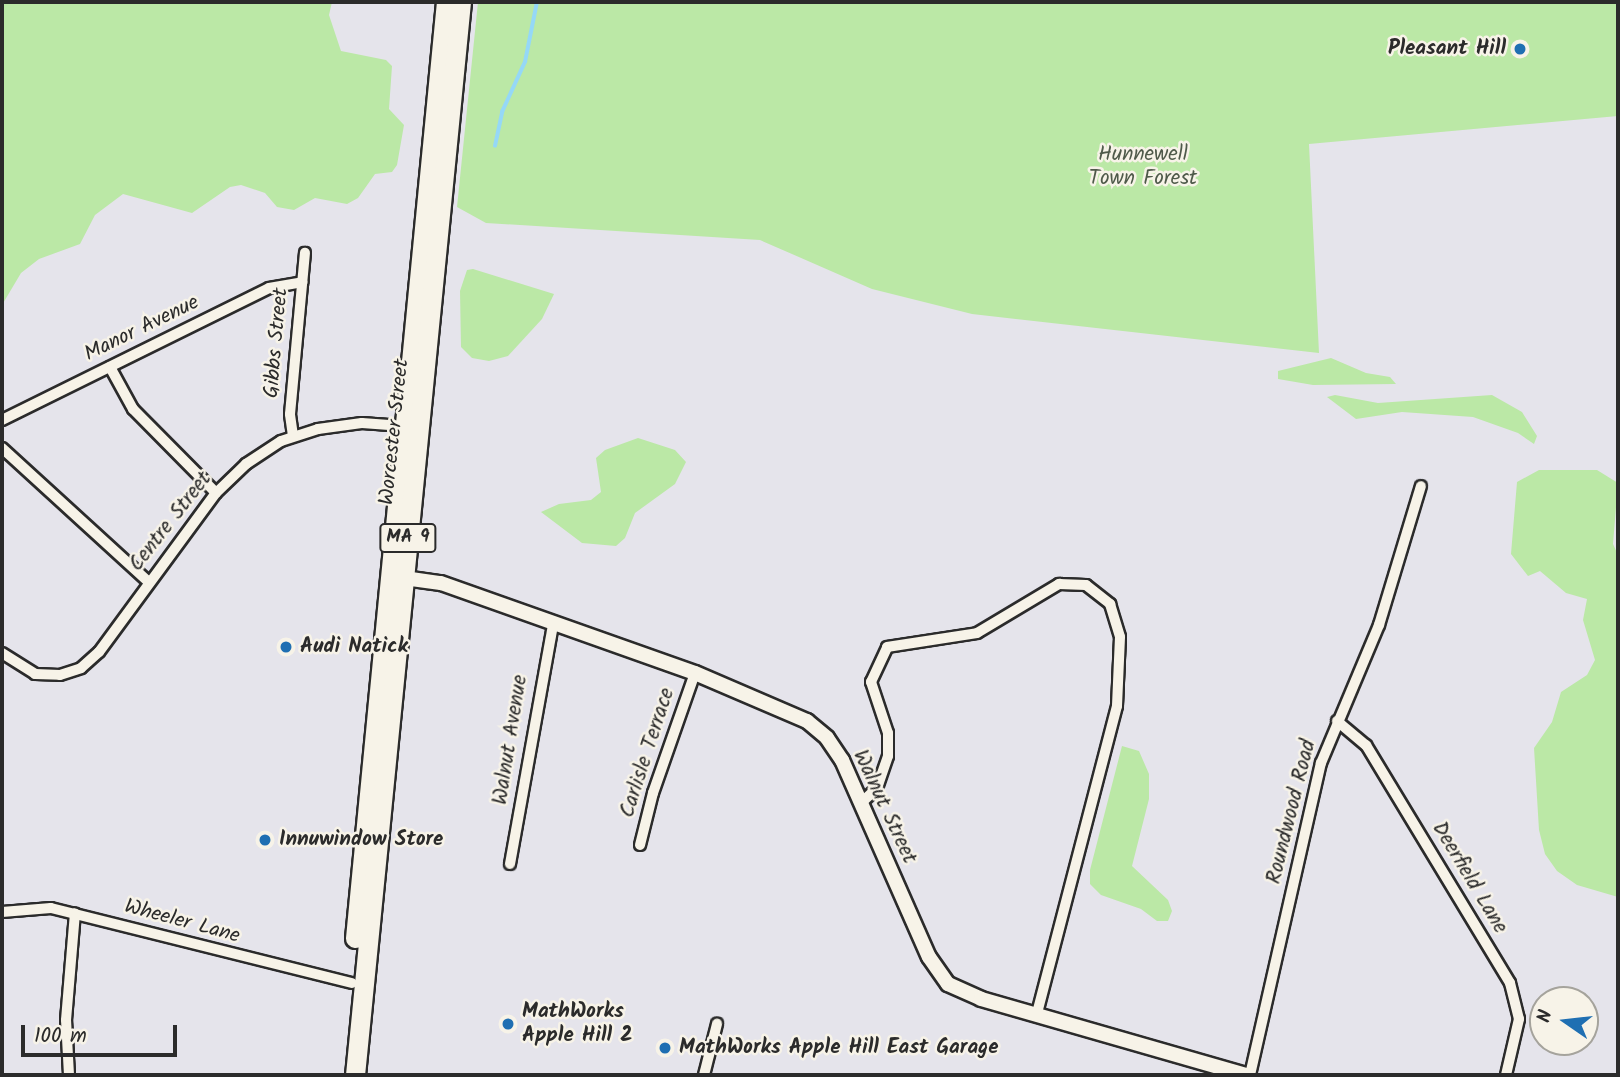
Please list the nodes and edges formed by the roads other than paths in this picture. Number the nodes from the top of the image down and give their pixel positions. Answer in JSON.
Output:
{"nodes":[{"id":1,"x":446,"y":2,"type":"edge"},
{"id":2,"x":461,"y":2,"type":"edge"},
{"id":3,"x":305,"y":253,"type":"dead end"},
{"id":4,"x":302,"y":282,"type":"junction"},
{"id":5,"x":110,"y":367,"type":"junction"},
{"id":6,"x":2,"y":420,"type":"edge"},
{"id":7,"x":403,"y":426,"type":"junction"},
{"id":8,"x":293,"y":436,"type":"junction"},
{"id":9,"x":2,"y":448,"type":"edge"},
{"id":10,"x":1421,"y":486,"type":"dead end"},
{"id":11,"x":216,"y":493,"type":"junction"},
{"id":12,"x":404,"y":578,"type":"junction"},
{"id":13,"x":149,"y":582,"type":"junction"},
{"id":14,"x":553,"y":624,"type":"junction"},
{"id":15,"x":2,"y":653,"type":"edge"},
{"id":16,"x":695,"y":673,"type":"junction"},
{"id":17,"x":1337,"y":721,"type":"junction"},
{"id":18,"x":861,"y":803,"type":"junction"},
{"id":19,"x":640,"y":845,"type":"dead end"},
{"id":20,"x":510,"y":864,"type":"dead end"},
{"id":21,"x":2,"y":912,"type":"edge"},
{"id":22,"x":75,"y":913,"type":"junction"},
{"id":23,"x":352,"y":983,"type":"junction"},
{"id":24,"x":1036,"y":1016,"type":"junction"},
{"id":25,"x":717,"y":1024,"type":"dead end"},
{"id":26,"x":69,"y":1075,"type":"edge"},
{"id":27,"x":343,"y":1075,"type":"edge"},
{"id":28,"x":355,"y":1075,"type":"edge"},
{"id":29,"x":704,"y":1075,"type":"edge"},
{"id":30,"x":1248,"y":1075,"type":"edge"},
{"id":31,"x":1506,"y":1075,"type":"edge"}],
"edges":[{"from":1,"to":7,"type":"highway","name":"Worcester Street","number":"MA 9"},
{"from":2,"to":12,"type":"highway","name":"Worcester Street","number":"MA 9"},
{"from":3,"to":4,"type":"street","name":"Gibbs Street"},
{"from":4,"to":5,"type":"street","name":"Manor Avenue"},
{"from":4,"to":8,"type":"street","name":"Gibbs Street"},
{"from":5,"to":6,"type":"street","name":"Manor Avenue"},
{"from":5,"to":11,"type":"street"},
{"from":7,"to":8,"type":"street","name":"Centre Street"},
{"from":7,"to":23,"type":"highway","name":"Worcester Street","number":"MA 9"},
{"from":8,"to":11,"type":"street","name":"Centre Street"},
{"from":9,"to":13,"type":"street"},
{"from":10,"to":17,"type":"street","name":"Roundwood Road"},
{"from":11,"to":13,"type":"street","name":"Centre Street"},
{"from":12,"to":14,"type":"street","name":"Walnut Street"},
{"from":12,"to":28,"type":"highway","name":"Worcester Street","number":"MA 9"},
{"from":13,"to":15,"type":"street","name":"Centre Street"},
{"from":14,"to":16,"type":"street","name":"Walnut Street"},
{"from":14,"to":20,"type":"street","name":"Walnut Avenue"},
{"from":16,"to":18,"type":"street","name":"Walnut Street"},
{"from":16,"to":19,"type":"street","name":"Carlisle Terrace"},
{"from":17,"to":30,"type":"street","name":"Roundwood Road"},
{"from":17,"to":31,"type":"street","name":"Deerfield Lane"},
{"from":18,"to":24,"type":"street","name":"Walnut Street"},
{"from":18,"to":24,"type":"street"},
{"from":21,"to":22,"type":"street","name":"Wheeler Lane"},
{"from":22,"to":23,"type":"street","name":"Wheeler Lane"},
{"from":22,"to":26,"type":"street"},
{"from":23,"to":27,"type":"highway","name":"Worcester Street","number":"MA 9"},
{"from":24,"to":30,"type":"street","name":"Walnut Street"},
{"from":25,"to":29,"type":"street"}]}
